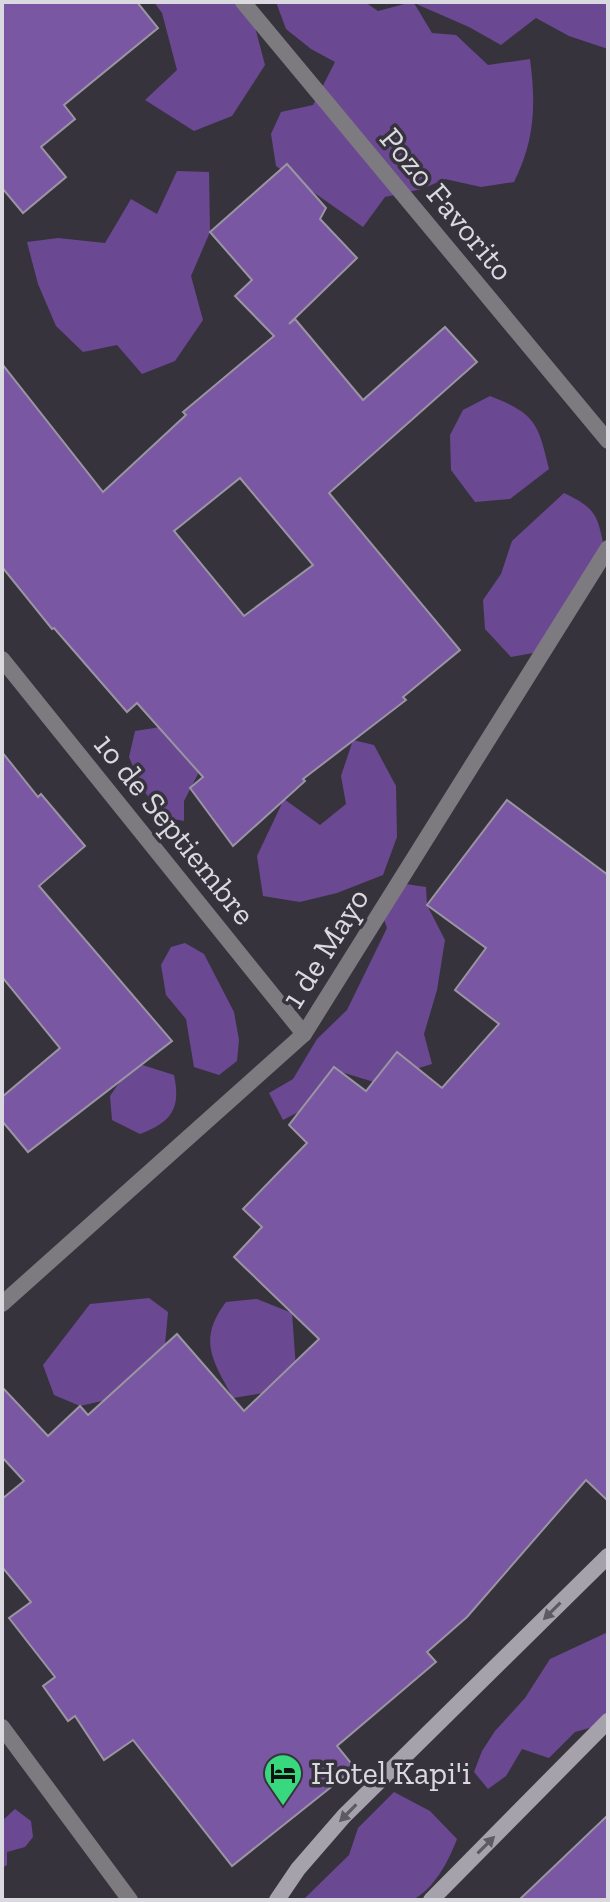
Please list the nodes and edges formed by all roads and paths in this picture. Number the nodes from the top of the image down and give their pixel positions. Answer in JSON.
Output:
{"nodes":[{"id":1,"x":243,"y":2,"type":"edge"},
{"id":2,"x":608,"y":441,"type":"edge"},
{"id":3,"x":608,"y":548,"type":"edge"},
{"id":4,"x":2,"y":659,"type":"edge"},
{"id":5,"x":304,"y":1034,"type":"junction"},
{"id":6,"x":2,"y":1304,"type":"edge"},
{"id":7,"x":608,"y":1556,"type":"edge"},
{"id":8,"x":608,"y":1721,"type":"edge"},
{"id":9,"x":2,"y":1727,"type":"edge"},
{"id":10,"x":130,"y":1900,"type":"edge"},
{"id":11,"x":277,"y":1900,"type":"edge"},
{"id":12,"x":431,"y":1900,"type":"edge"}],
"edges":[{"from":1,"to":2,"type":"street","name":"Pozo Favorito"},
{"from":3,"to":5,"type":"street","name":"1 de Mayo"},
{"from":4,"to":5,"type":"street","name":"1o de Septiembre"},
{"from":5,"to":6,"type":"street","name":"1 de Mayo"},
{"from":7,"to":11,"type":"street","one_way":true},
{"from":12,"to":8,"type":"street","one_way":true},
{"from":9,"to":10,"type":"street"}]}
